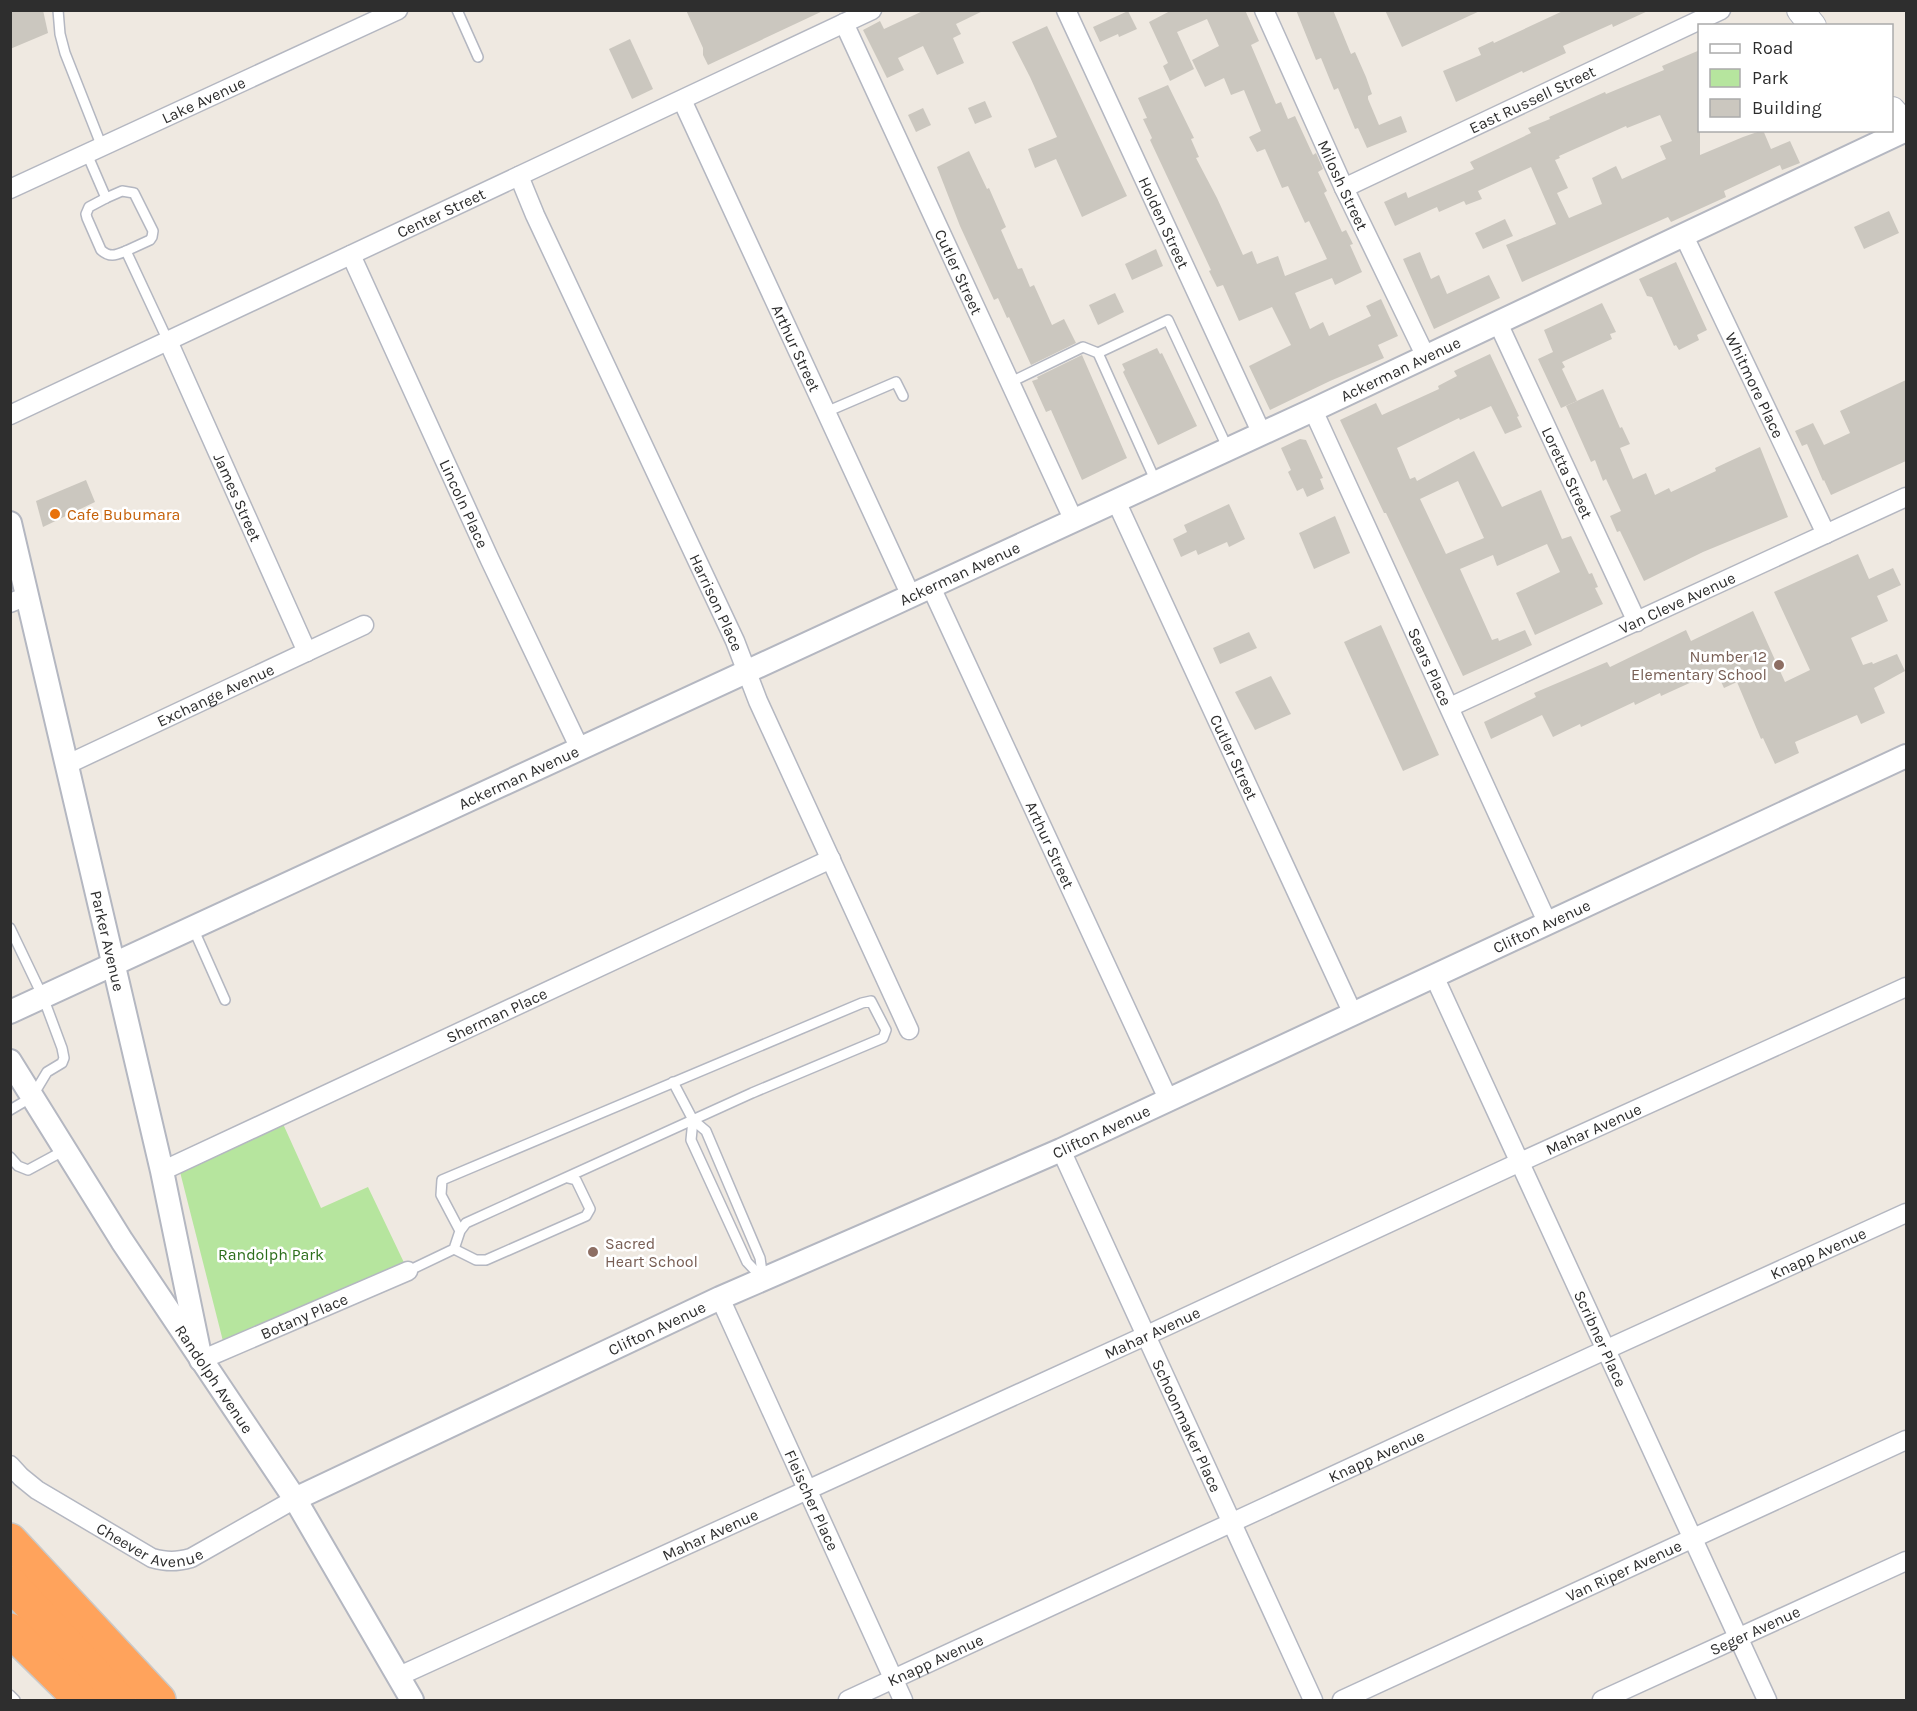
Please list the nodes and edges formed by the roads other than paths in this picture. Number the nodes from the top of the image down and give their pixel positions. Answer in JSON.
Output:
{"nodes":[{"id":1,"x":58,"y":10,"type":"edge"},
{"id":2,"x":398,"y":10,"type":"edge"},
{"id":3,"x":457,"y":10,"type":"edge"},
{"id":4,"x":872,"y":10,"type":"edge"},
{"id":5,"x":1066,"y":10,"type":"edge"},
{"id":6,"x":1264,"y":10,"type":"edge"},
{"id":7,"x":1721,"y":10,"type":"edge"},
{"id":8,"x":1800,"y":10,"type":"edge"},
{"id":9,"x":844,"y":23,"type":"junction"},
{"id":10,"x":1811,"y":24,"type":"edge"},
{"id":11,"x":478,"y":57,"type":"dead end"},
{"id":12,"x":682,"y":100,"type":"junction"},
{"id":13,"x":1893,"y":111,"type":"edge"},
{"id":14,"x":1906,"y":128,"type":"edge"},
{"id":15,"x":94,"y":150,"type":"junction"},
{"id":16,"x":519,"y":176,"type":"junction"},
{"id":17,"x":1344,"y":188,"type":"junction"},
{"id":18,"x":10,"y":189,"type":"edge"},
{"id":19,"x":106,"y":198,"type":"junction"},
{"id":20,"x":1684,"y":236,"type":"junction"},
{"id":21,"x":126,"y":251,"type":"junction"},
{"id":22,"x":351,"y":255,"type":"junction"},
{"id":23,"x":1498,"y":323,"type":"junction"},
{"id":24,"x":168,"y":341,"type":"junction"},
{"id":25,"x":1098,"y":352,"type":"junction"},
{"id":26,"x":1426,"y":357,"type":"junction"},
{"id":27,"x":1009,"y":384,"type":"junction"},
{"id":28,"x":903,"y":396,"type":"dead end"},
{"id":29,"x":1313,"y":410,"type":"junction"},
{"id":30,"x":826,"y":412,"type":"junction"},
{"id":31,"x":10,"y":415,"type":"edge"},
{"id":32,"x":1262,"y":434,"type":"junction"},
{"id":33,"x":1228,"y":449,"type":"junction"},
{"id":34,"x":1156,"y":482,"type":"junction"},
{"id":35,"x":1906,"y":497,"type":"edge"},
{"id":36,"x":1116,"y":501,"type":"junction"},
{"id":37,"x":1074,"y":521,"type":"junction"},
{"id":38,"x":10,"y":523,"type":"edge"},
{"id":39,"x":1826,"y":534,"type":"junction"},
{"id":40,"x":921,"y":592,"type":"junction"},
{"id":41,"x":19,"y":599,"type":"edge"},
{"id":42,"x":1637,"y":622,"type":"junction"},
{"id":43,"x":364,"y":625,"type":"dead end"},
{"id":44,"x":306,"y":652,"type":"junction"},
{"id":45,"x":747,"y":672,"type":"junction"},
{"id":46,"x":1450,"y":707,"type":"junction"},
{"id":47,"x":580,"y":749,"type":"junction"},
{"id":48,"x":1906,"y":756,"type":"edge"},
{"id":49,"x":66,"y":765,"type":"junction"},
{"id":50,"x":831,"y":859,"type":"junction"},
{"id":51,"x":1548,"y":924,"type":"junction"},
{"id":52,"x":10,"y":928,"type":"edge"},
{"id":53,"x":193,"y":928,"type":"junction"},
{"id":54,"x":113,"y":965,"type":"junction"},
{"id":55,"x":1434,"y":976,"type":"junction"},
{"id":56,"x":1906,"y":987,"type":"edge"},
{"id":57,"x":43,"y":997,"type":"junction"},
{"id":58,"x":225,"y":1000,"type":"dead end"},
{"id":59,"x":10,"y":1012,"type":"edge"},
{"id":60,"x":1353,"y":1014,"type":"junction"},
{"id":61,"x":909,"y":1030,"type":"dead end"},
{"id":62,"x":10,"y":1062,"type":"edge"},
{"id":63,"x":673,"y":1082,"type":"junction"},
{"id":64,"x":32,"y":1097,"type":"junction"},
{"id":65,"x":1169,"y":1101,"type":"junction"},
{"id":66,"x":10,"y":1110,"type":"edge"},
{"id":67,"x":693,"y":1120,"type":"junction"},
{"id":68,"x":65,"y":1150,"type":"junction"},
{"id":69,"x":1061,"y":1150,"type":"junction"},
{"id":70,"x":10,"y":1157,"type":"edge"},
{"id":71,"x":1518,"y":1162,"type":"junction"},
{"id":72,"x":162,"y":1172,"type":"junction"},
{"id":73,"x":568,"y":1178,"type":"junction"},
{"id":74,"x":1906,"y":1213,"type":"edge"},
{"id":75,"x":460,"y":1231,"type":"junction"},
{"id":76,"x":454,"y":1249,"type":"junction"},
{"id":77,"x":408,"y":1271,"type":"joint"},
{"id":78,"x":763,"y":1279,"type":"junction"},
{"id":79,"x":720,"y":1298,"type":"junction"},
{"id":80,"x":1145,"y":1336,"type":"junction"},
{"id":81,"x":1605,"y":1350,"type":"junction"},
{"id":82,"x":201,"y":1360,"type":"junction"},
{"id":83,"x":1906,"y":1440,"type":"edge"},
{"id":84,"x":10,"y":1465,"type":"edge"},
{"id":85,"x":807,"y":1490,"type":"junction"},
{"id":86,"x":295,"y":1499,"type":"junction"},
{"id":87,"x":1231,"y":1524,"type":"junction"},
{"id":88,"x":1692,"y":1538,"type":"junction"},
{"id":89,"x":10,"y":1540,"type":"edge"},
{"id":90,"x":1906,"y":1561,"type":"edge"},
{"id":91,"x":10,"y":1583,"type":"edge"},
{"id":92,"x":10,"y":1630,"type":"edge"},
{"id":93,"x":1738,"y":1637,"type":"junction"},
{"id":94,"x":397,"y":1677,"type":"junction"},
{"id":95,"x":894,"y":1680,"type":"junction"},
{"id":96,"x":10,"y":1695,"type":"edge"},
{"id":97,"x":15,"y":1701,"type":"edge"},
{"id":98,"x":81,"y":1701,"type":"edge"},
{"id":99,"x":119,"y":1701,"type":"edge"},
{"id":100,"x":159,"y":1701,"type":"edge"},
{"id":101,"x":412,"y":1701,"type":"edge"},
{"id":102,"x":848,"y":1701,"type":"edge"},
{"id":103,"x":903,"y":1701,"type":"edge"},
{"id":104,"x":1313,"y":1701,"type":"edge"},
{"id":105,"x":1342,"y":1701,"type":"edge"},
{"id":106,"x":1602,"y":1701,"type":"edge"},
{"id":107,"x":1767,"y":1701,"type":"edge"}],
"edges":[{"from":1,"to":15,"type":"lane"},
{"from":2,"to":15,"type":"street","name":"Lake Avenue"},
{"from":3,"to":11,"type":"lane"},
{"from":4,"to":9,"type":"street","name":"Center Street"},
{"from":5,"to":32,"type":"street","name":"Holden Street"},
{"from":6,"to":17,"type":"street","name":"Milosh Street"},
{"from":7,"to":17,"type":"street","name":"East Russell Street"},
{"from":8,"to":10,"type":"main road"},
{"from":9,"to":12,"type":"street","name":"Center Street"},
{"from":9,"to":27,"type":"street","name":"Cutler Street"},
{"from":12,"to":16,"type":"street","name":"Center Street"},
{"from":12,"to":30,"type":"street","name":"Arthur Street"},
{"from":13,"to":14,"type":"main road"},
{"from":14,"to":20,"type":"street","name":"Ackerman Avenue"},
{"from":15,"to":18,"type":"street","name":"Lake Avenue"},
{"from":15,"to":19,"type":"lane"},
{"from":16,"to":22,"type":"street","name":"Center Street"},
{"from":16,"to":45,"type":"street","name":"Harrison Place"},
{"from":17,"to":26,"type":"street","name":"Milosh Street"},
{"from":19,"to":21,"type":"lane"},
{"from":19,"to":21,"type":"lane"},
{"from":20,"to":23,"type":"street","name":"Ackerman Avenue"},
{"from":20,"to":39,"type":"street","name":"Whitmore Place"},
{"from":21,"to":24,"type":"lane"},
{"from":22,"to":24,"type":"street","name":"Center Street"},
{"from":22,"to":47,"type":"street","name":"Lincoln Place"},
{"from":23,"to":26,"type":"street","name":"Ackerman Avenue"},
{"from":23,"to":42,"type":"street","name":"Loretta Street"},
{"from":24,"to":31,"type":"street","name":"Center Street"},
{"from":24,"to":44,"type":"street","name":"James Street"},
{"from":25,"to":27,"type":"lane"},
{"from":25,"to":33,"type":"lane"},
{"from":25,"to":34,"type":"lane"},
{"from":26,"to":29,"type":"street","name":"Ackerman Avenue"},
{"from":27,"to":37,"type":"street","name":"Cutler Street"},
{"from":28,"to":30,"type":"lane"},
{"from":29,"to":32,"type":"street","name":"Ackerman Avenue"},
{"from":29,"to":46,"type":"street","name":"Sears Place"},
{"from":30,"to":40,"type":"street","name":"Arthur Street"},
{"from":32,"to":33,"type":"street","name":"Ackerman Avenue"},
{"from":33,"to":34,"type":"street","name":"Ackerman Avenue"},
{"from":34,"to":36,"type":"street","name":"Ackerman Avenue"},
{"from":35,"to":39,"type":"street","name":"Van Cleve Avenue"},
{"from":36,"to":37,"type":"street","name":"Ackerman Avenue"},
{"from":36,"to":60,"type":"street","name":"Cutler Street"},
{"from":37,"to":40,"type":"street","name":"Ackerman Avenue"},
{"from":38,"to":41,"type":"street","name":"Parker Avenue"},
{"from":39,"to":42,"type":"street","name":"Van Cleve Avenue"},
{"from":40,"to":45,"type":"street","name":"Ackerman Avenue"},
{"from":40,"to":65,"type":"street","name":"Arthur Street"},
{"from":41,"to":49,"type":"street","name":"Parker Avenue"},
{"from":42,"to":46,"type":"street","name":"Van Cleve Avenue"},
{"from":43,"to":44,"type":"street","name":"Exchange Avenue"},
{"from":44,"to":49,"type":"street","name":"Exchange Avenue"},
{"from":45,"to":47,"type":"street","name":"Ackerman Avenue"},
{"from":45,"to":50,"type":"street","name":"Harrison Place"},
{"from":46,"to":51,"type":"street","name":"Sears Place"},
{"from":47,"to":53,"type":"street","name":"Ackerman Avenue"},
{"from":48,"to":51,"type":"street","name":"Clifton Avenue"},
{"from":49,"to":54,"type":"street","name":"Parker Avenue"},
{"from":50,"to":61,"type":"street","name":"Harrison Place"},
{"from":50,"to":72,"type":"street","name":"Sherman Place"},
{"from":51,"to":55,"type":"street","name":"Clifton Avenue"},
{"from":52,"to":57,"type":"lane"},
{"from":53,"to":54,"type":"street","name":"Ackerman Avenue"},
{"from":53,"to":58,"type":"lane"},
{"from":54,"to":57,"type":"street","name":"Ackerman Avenue"},
{"from":54,"to":72,"type":"street","name":"Parker Avenue"},
{"from":55,"to":60,"type":"street","name":"Clifton Avenue"},
{"from":55,"to":71,"type":"street","name":"Scribner Place"},
{"from":56,"to":71,"type":"street","name":"Mahar Avenue"},
{"from":57,"to":59,"type":"street","name":"Ackerman Avenue"},
{"from":57,"to":64,"type":"lane"},
{"from":60,"to":65,"type":"street","name":"Clifton Avenue"},
{"from":62,"to":64,"type":"street","name":"Randolph Avenue"},
{"from":63,"to":67,"type":"lane"},
{"from":63,"to":67,"type":"lane"},
{"from":63,"to":75,"type":"lane"},
{"from":64,"to":66,"type":"lane"},
{"from":64,"to":68,"type":"street","name":"Randolph Avenue"},
{"from":65,"to":69,"type":"street","name":"Clifton Avenue"},
{"from":67,"to":73,"type":"lane"},
{"from":67,"to":78,"type":"lane"},
{"from":67,"to":78,"type":"lane"},
{"from":68,"to":70,"type":"lane"},
{"from":68,"to":82,"type":"street","name":"Randolph Avenue"},
{"from":69,"to":78,"type":"street","name":"Clifton Avenue"},
{"from":69,"to":80,"type":"street","name":"Schoonmaker Place"},
{"from":71,"to":80,"type":"street","name":"Mahar Avenue"},
{"from":71,"to":81,"type":"street","name":"Scribner Place"},
{"from":72,"to":82,"type":"street","name":"Parker Avenue"},
{"from":73,"to":75,"type":"lane"},
{"from":73,"to":76,"type":"lane"},
{"from":74,"to":81,"type":"street","name":"Knapp Avenue"},
{"from":75,"to":76,"type":"lane"},
{"from":76,"to":77,"type":"lane"},
{"from":77,"to":82,"type":"street","name":"Botany Place"},
{"from":78,"to":79,"type":"street","name":"Clifton Avenue"},
{"from":79,"to":85,"type":"street","name":"Fleischer Place"},
{"from":79,"to":86,"type":"street","name":"Clifton Avenue"},
{"from":80,"to":85,"type":"street","name":"Mahar Avenue"},
{"from":80,"to":87,"type":"street","name":"Schoonmaker Place"},
{"from":81,"to":87,"type":"street","name":"Knapp Avenue"},
{"from":81,"to":88,"type":"street","name":"Scribner Place"},
{"from":82,"to":86,"type":"street","name":"Randolph Avenue"},
{"from":83,"to":88,"type":"street","name":"Van Riper Avenue"},
{"from":84,"to":86,"type":"street","name":"Cheever Avenue"},
{"from":85,"to":94,"type":"street","name":"Mahar Avenue"},
{"from":85,"to":95,"type":"street","name":"Fleischer Place"},
{"from":86,"to":94,"type":"street","name":"Randolph Avenue"},
{"from":87,"to":95,"type":"street","name":"Knapp Avenue"},
{"from":87,"to":104,"type":"street","name":"Schoonmaker Place"},
{"from":88,"to":93,"type":"street","name":"Scribner Place"},
{"from":88,"to":105,"type":"street","name":"Van Riper Avenue"},
{"from":89,"to":100,"type":"highway"},
{"from":90,"to":93,"type":"street","name":"Seger Avenue"},
{"from":91,"to":99,"type":"highway"},
{"from":92,"to":98,"type":"highway"},
{"from":93,"to":106,"type":"street","name":"Seger Avenue"},
{"from":93,"to":107,"type":"street","name":"Scribner Place"},
{"from":94,"to":101,"type":"street","name":"Randolph Avenue"},
{"from":95,"to":102,"type":"street","name":"Knapp Avenue"},
{"from":95,"to":103,"type":"street","name":"Fleischer Place"},
{"from":96,"to":97,"type":"lane"}]}
